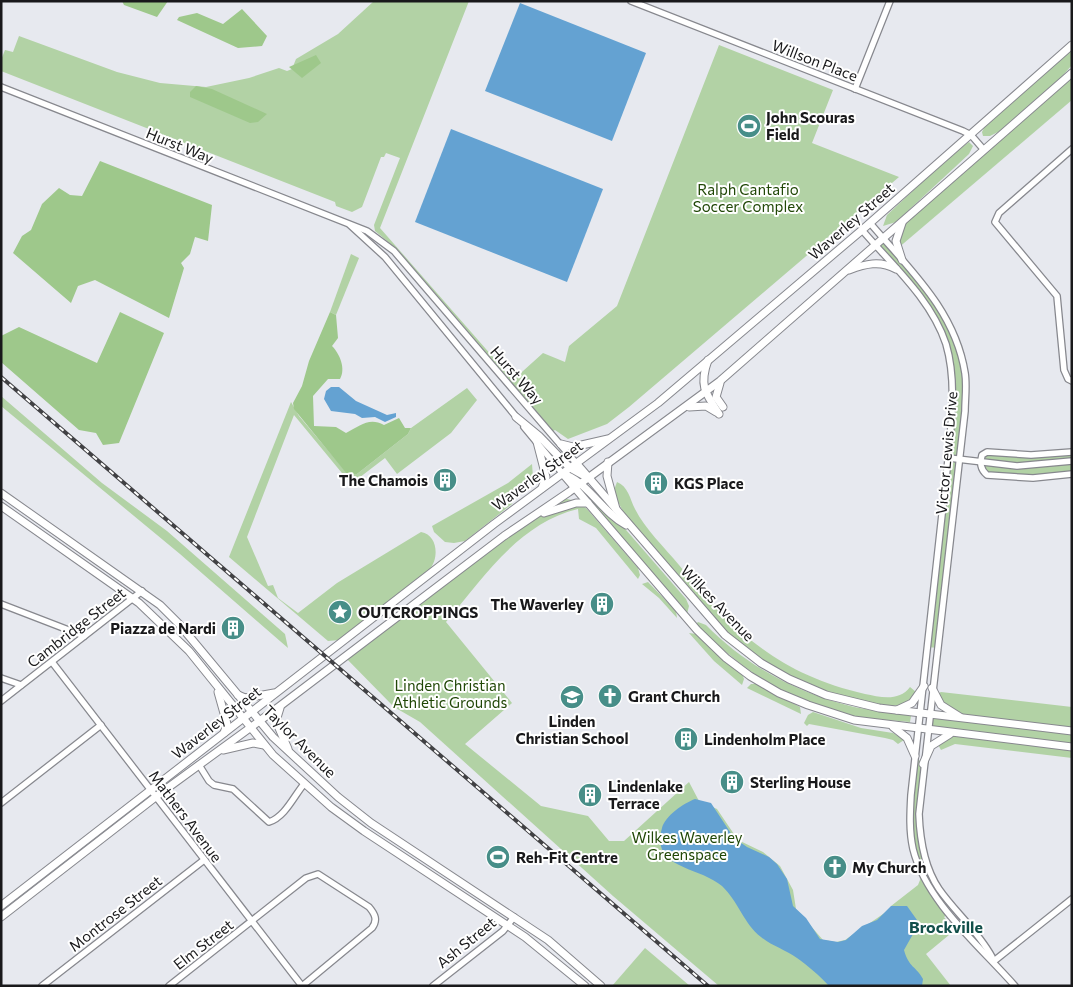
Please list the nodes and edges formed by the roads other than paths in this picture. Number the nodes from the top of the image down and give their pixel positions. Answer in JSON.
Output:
{"nodes":[{"id":1,"x":632,"y":1,"type":"edge"},
{"id":2,"x":890,"y":1,"type":"edge"},
{"id":3,"x":1072,"y":45,"type":"edge"},
{"id":4,"x":1072,"y":74,"type":"edge"},
{"id":5,"x":1,"y":88,"type":"edge"},
{"id":6,"x":855,"y":89,"type":"junction"},
{"id":7,"x":971,"y":135,"type":"junction"},
{"id":8,"x":984,"y":150,"type":"junction"},
{"id":9,"x":1071,"y":152,"type":"edge"},
{"id":10,"x":904,"y":218,"type":"junction"},
{"id":11,"x":870,"y":223,"type":"junction"},
{"id":12,"x":350,"y":225,"type":"junction"},
{"id":13,"x":862,"y":230,"type":"junction"},
{"id":14,"x":882,"y":238,"type":"junction"},
{"id":15,"x":874,"y":245,"type":"junction"},
{"id":16,"x":902,"y":260,"type":"junction"},
{"id":17,"x":896,"y":269,"type":"junction"},
{"id":18,"x":844,"y":272,"type":"junction"},
{"id":19,"x":708,"y":360,"type":"junction"},
{"id":20,"x":720,"y":381,"type":"junction"},
{"id":21,"x":1072,"y":381,"type":"edge"},
{"id":22,"x":706,"y":393,"type":"junction"},
{"id":23,"x":686,"y":407,"type":"junction"},
{"id":24,"x":723,"y":408,"type":"dead end"},
{"id":25,"x":516,"y":417,"type":"junction"},
{"id":26,"x":610,"y":439,"type":"junction"},
{"id":27,"x":537,"y":442,"type":"junction"},
{"id":28,"x":561,"y":444,"type":"junction"},
{"id":29,"x":1072,"y":452,"type":"edge"},
{"id":30,"x":949,"y":458,"type":"junction"},
{"id":31,"x":960,"y":459,"type":"junction"},
{"id":32,"x":1072,"y":461,"type":"edge"},
{"id":33,"x":608,"y":462,"type":"junction"},
{"id":34,"x":980,"y":462,"type":"junction"},
{"id":35,"x":577,"y":464,"type":"junction"},
{"id":36,"x":570,"y":468,"type":"junction"},
{"id":37,"x":563,"y":474,"type":"junction"},
{"id":38,"x":1072,"y":474,"type":"edge"},
{"id":39,"x":588,"y":478,"type":"junction"},
{"id":40,"x":577,"y":486,"type":"junction"},
{"id":41,"x":542,"y":488,"type":"junction"},
{"id":42,"x":1,"y":493,"type":"edge"},
{"id":43,"x":588,"y":503,"type":"junction"},
{"id":44,"x":1,"y":506,"type":"edge"},
{"id":45,"x":617,"y":512,"type":"junction"},
{"id":46,"x":534,"y":516,"type":"junction"},
{"id":47,"x":630,"y":528,"type":"junction"},
{"id":48,"x":142,"y":592,"type":"junction"},
{"id":49,"x":133,"y":598,"type":"junction"},
{"id":50,"x":1,"y":604,"type":"edge"},
{"id":51,"x":84,"y":636,"type":"junction"},
{"id":52,"x":52,"y":662,"type":"junction"},
{"id":53,"x":1,"y":678,"type":"edge"},
{"id":54,"x":21,"y":686,"type":"junction"},
{"id":55,"x":924,"y":686,"type":"junction"},
{"id":56,"x":217,"y":687,"type":"junction"},
{"id":57,"x":932,"y":688,"type":"junction"},
{"id":58,"x":277,"y":693,"type":"junction"},
{"id":59,"x":237,"y":694,"type":"junction"},
{"id":60,"x":1,"y":701,"type":"edge"},
{"id":61,"x":280,"y":706,"type":"junction"},
{"id":62,"x":897,"y":710,"type":"junction"},
{"id":63,"x":252,"y":713,"type":"junction"},
{"id":64,"x":921,"y":714,"type":"junction"},
{"id":65,"x":930,"y":715,"type":"junction"},
{"id":66,"x":962,"y":718,"type":"junction"},
{"id":67,"x":242,"y":719,"type":"junction"},
{"id":68,"x":259,"y":722,"type":"junction"},
{"id":69,"x":101,"y":725,"type":"junction"},
{"id":70,"x":893,"y":726,"type":"junction"},
{"id":71,"x":250,"y":728,"type":"junction"},
{"id":72,"x":919,"y":729,"type":"junction"},
{"id":73,"x":928,"y":730,"type":"junction"},
{"id":74,"x":1072,"y":731,"type":"edge"},
{"id":75,"x":224,"y":733,"type":"junction"},
{"id":76,"x":952,"y":734,"type":"junction"},
{"id":77,"x":264,"y":745,"type":"junction"},
{"id":78,"x":1072,"y":748,"type":"edge"},
{"id":79,"x":218,"y":751,"type":"junction"},
{"id":80,"x":291,"y":754,"type":"junction"},
{"id":81,"x":915,"y":756,"type":"junction"},
{"id":82,"x":923,"y":764,"type":"junction"},
{"id":83,"x":199,"y":765,"type":"junction"},
{"id":84,"x":304,"y":784,"type":"junction"},
{"id":85,"x":151,"y":790,"type":"junction"},
{"id":86,"x":156,"y":797,"type":"junction"},
{"id":87,"x":1,"y":803,"type":"edge"},
{"id":88,"x":204,"y":860,"type":"junction"},
{"id":89,"x":1072,"y":899,"type":"edge"},
{"id":90,"x":1,"y":906,"type":"edge"},
{"id":91,"x":514,"y":916,"type":"junction"},
{"id":92,"x":1,"y":917,"type":"edge"},
{"id":93,"x":252,"y":922,"type":"junction"},
{"id":94,"x":507,"y":925,"type":"junction"},
{"id":95,"x":994,"y":961,"type":"junction"},
{"id":96,"x":42,"y":986,"type":"edge"},
{"id":97,"x":169,"y":986,"type":"edge"},
{"id":98,"x":302,"y":986,"type":"edge"},
{"id":99,"x":433,"y":986,"type":"edge"},
{"id":100,"x":585,"y":986,"type":"edge"},
{"id":101,"x":601,"y":986,"type":"edge"},
{"id":102,"x":1016,"y":986,"type":"edge"}],
"edges":[{"from":1,"to":6,"type":"street","name":"Willson Place"},
{"from":2,"to":6,"type":"street"},
{"from":3,"to":7,"type":"main road","name":"Waverley Street"},
{"from":4,"to":8,"type":"main road","name":"Waverley Street"},
{"from":5,"to":12,"type":"street","name":"Hurst Way"},
{"from":6,"to":7,"type":"street","name":"Willson Place"},
{"from":7,"to":8,"type":"street","name":"Willson Place"},
{"from":7,"to":11,"type":"main road","name":"Waverley Street"},
{"from":8,"to":10,"type":"main road","name":"Waverley Street"},
{"from":9,"to":21,"type":"street"},
{"from":10,"to":14,"type":"main road","name":"Waverley Street"},
{"from":10,"to":16,"type":"main road"},
{"from":11,"to":13,"type":"main road","name":"Waverley Street"},
{"from":11,"to":14,"type":"street","name":"Victor Lewis Drive"},
{"from":12,"to":25,"type":"street","name":"Hurst Way"},
{"from":12,"to":28,"type":"street","name":"Hurst Way"},
{"from":13,"to":15,"type":"street","name":"Victor Lewis Drive"},
{"from":13,"to":19,"type":"main road","name":"Waverley Street"},
{"from":14,"to":15,"type":"main road","name":"Waverley Street"},
{"from":14,"to":16,"type":"street","name":"Victor Lewis Drive"},
{"from":15,"to":17,"type":"street","name":"Victor Lewis Drive"},
{"from":15,"to":18,"type":"main road","name":"Waverley Street"},
{"from":16,"to":31,"type":"street","name":"Victor Lewis Drive"},
{"from":17,"to":18,"type":"main road"},
{"from":17,"to":30,"type":"street","name":"Victor Lewis Drive"},
{"from":18,"to":20,"type":"main road","name":"Waverley Street"},
{"from":19,"to":22,"type":"main road"},
{"from":19,"to":26,"type":"main road","name":"Waverley Street"},
{"from":20,"to":22,"type":"main road","name":"Waverley Street"},
{"from":20,"to":24,"type":"main road"},
{"from":22,"to":23,"type":"main road","name":"Waverley Street"},
{"from":22,"to":23,"type":"main road"},
{"from":23,"to":33,"type":"main road","name":"Waverley Street"},
{"from":25,"to":27,"type":"street","name":"Hurst Way"},
{"from":25,"to":36,"type":"main road"},
{"from":26,"to":28,"type":"main road"},
{"from":26,"to":35,"type":"main road","name":"Waverley Street"},
{"from":27,"to":37,"type":"street","name":"Hurst Way"},
{"from":27,"to":41,"type":"main road"},
{"from":28,"to":35,"type":"street","name":"Hurst Way"},
{"from":29,"to":34,"type":"street"},
{"from":30,"to":31,"type":"street"},
{"from":30,"to":55,"type":"street","name":"Victor Lewis Drive"},
{"from":31,"to":34,"type":"street"},
{"from":31,"to":57,"type":"street","name":"Victor Lewis Drive"},
{"from":32,"to":34,"type":"street"},
{"from":33,"to":39,"type":"main road","name":"Waverley Street"},
{"from":33,"to":45,"type":"main road"},
{"from":34,"to":38,"type":"street"},
{"from":35,"to":36,"type":"main road","name":"Waverley Street"},
{"from":35,"to":39,"type":"main road","name":"Wilkes Avenue"},
{"from":36,"to":37,"type":"main road","name":"Waverley Street"},
{"from":36,"to":39,"type":"main road"},
{"from":37,"to":40,"type":"main road","name":"Wilkes Avenue"},
{"from":37,"to":41,"type":"main road","name":"Waverley Street"},
{"from":39,"to":40,"type":"main road","name":"Waverley Street"},
{"from":39,"to":45,"type":"main road","name":"Wilkes Avenue"},
{"from":40,"to":43,"type":"main road","name":"Wilkes Avenue"},
{"from":40,"to":46,"type":"main road","name":"Waverley Street"},
{"from":40,"to":47,"type":"main road"},
{"from":41,"to":58,"type":"main road","name":"Waverley Street"},
{"from":42,"to":48,"type":"main road","name":"Taylor Avenue"},
{"from":43,"to":46,"type":"main road"},
{"from":43,"to":70,"type":"main road","name":"Wilkes Avenue"},
{"from":44,"to":49,"type":"main road","name":"Taylor Avenue"},
{"from":45,"to":47,"type":"main road","name":"Wilkes Avenue"},
{"from":46,"to":61,"type":"main road","name":"Waverley Street"},
{"from":47,"to":62,"type":"main road","name":"Wilkes Avenue"},
{"from":48,"to":49,"type":"street","name":"Cambridge Street"},
{"from":48,"to":59,"type":"main road","name":"Taylor Avenue"},
{"from":49,"to":51,"type":"street","name":"Cambridge Street"},
{"from":49,"to":56,"type":"main road","name":"Taylor Avenue"},
{"from":50,"to":51,"type":"street"},
{"from":51,"to":52,"type":"street","name":"Cambridge Street"},
{"from":52,"to":54,"type":"street","name":"Cambridge Street"},
{"from":52,"to":69,"type":"street","name":"Mathers Avenue"},
{"from":53,"to":54,"type":"street"},
{"from":54,"to":60,"type":"street","name":"Cambridge Street"},
{"from":55,"to":62,"type":"main road"},
{"from":55,"to":64,"type":"street","name":"Victor Lewis Drive"},
{"from":56,"to":67,"type":"main road","name":"Taylor Avenue"},
{"from":56,"to":75,"type":"main road"},
{"from":57,"to":65,"type":"street","name":"Victor Lewis Drive"},
{"from":57,"to":66,"type":"main road"},
{"from":58,"to":59,"type":"main road"},
{"from":58,"to":63,"type":"main road","name":"Waverley Street"},
{"from":59,"to":63,"type":"main road","name":"Taylor Avenue"},
{"from":61,"to":68,"type":"main road","name":"Waverley Street"},
{"from":61,"to":80,"type":"main road"},
{"from":62,"to":64,"type":"main road","name":"Wilkes Avenue"},
{"from":63,"to":67,"type":"main road","name":"Waverley Street"},
{"from":63,"to":68,"type":"main road","name":"Taylor Avenue"},
{"from":64,"to":65,"type":"main road","name":"Wilkes Avenue"},
{"from":64,"to":72,"type":"street"},
{"from":65,"to":66,"type":"main road","name":"Wilkes Avenue"},
{"from":65,"to":73,"type":"street"},
{"from":66,"to":74,"type":"main road","name":"Wilkes Avenue"},
{"from":67,"to":71,"type":"main road","name":"Taylor Avenue"},
{"from":67,"to":75,"type":"main road","name":"Waverley Street"},
{"from":68,"to":71,"type":"main road","name":"Waverley Street"},
{"from":68,"to":80,"type":"main road","name":"Taylor Avenue"},
{"from":69,"to":85,"type":"street","name":"Mathers Avenue"},
{"from":69,"to":87,"type":"street"},
{"from":70,"to":72,"type":"main road","name":"Wilkes Avenue"},
{"from":70,"to":81,"type":"main road"},
{"from":71,"to":77,"type":"main road","name":"Taylor Avenue"},
{"from":71,"to":79,"type":"main road","name":"Waverley Street"},
{"from":72,"to":73,"type":"main road","name":"Wilkes Avenue"},
{"from":72,"to":81,"type":"street"},
{"from":73,"to":76,"type":"main road","name":"Wilkes Avenue"},
{"from":73,"to":82,"type":"street"},
{"from":75,"to":85,"type":"main road","name":"Waverley Street"},
{"from":76,"to":78,"type":"main road","name":"Wilkes Avenue"},
{"from":76,"to":82,"type":"main road"},
{"from":77,"to":79,"type":"main road"},
{"from":77,"to":84,"type":"main road","name":"Taylor Avenue"},
{"from":79,"to":83,"type":"main road","name":"Waverley Street"},
{"from":80,"to":91,"type":"main road","name":"Taylor Avenue"},
{"from":81,"to":95,"type":"street"},
{"from":82,"to":95,"type":"street"},
{"from":83,"to":84,"type":"street"},
{"from":83,"to":86,"type":"main road","name":"Waverley Street"},
{"from":84,"to":94,"type":"main road","name":"Taylor Avenue"},
{"from":85,"to":86,"type":"street","name":"Mathers Avenue"},
{"from":85,"to":90,"type":"main road","name":"Waverley Street"},
{"from":86,"to":88,"type":"street","name":"Mathers Avenue"},
{"from":86,"to":92,"type":"main road","name":"Waverley Street"},
{"from":88,"to":93,"type":"street","name":"Mathers Avenue"},
{"from":88,"to":96,"type":"street","name":"Montrose Street"},
{"from":89,"to":95,"type":"street"},
{"from":91,"to":94,"type":"street","name":"Ash Street"},
{"from":91,"to":101,"type":"main road","name":"Taylor Avenue"},
{"from":93,"to":97,"type":"street","name":"Elm Street"},
{"from":93,"to":98,"type":"street","name":"Mathers Avenue"},
{"from":93,"to":98,"type":"street","name":"Elm Street"},
{"from":94,"to":99,"type":"street","name":"Ash Street"},
{"from":94,"to":100,"type":"main road","name":"Taylor Avenue"},
{"from":95,"to":102,"type":"street"}]}
